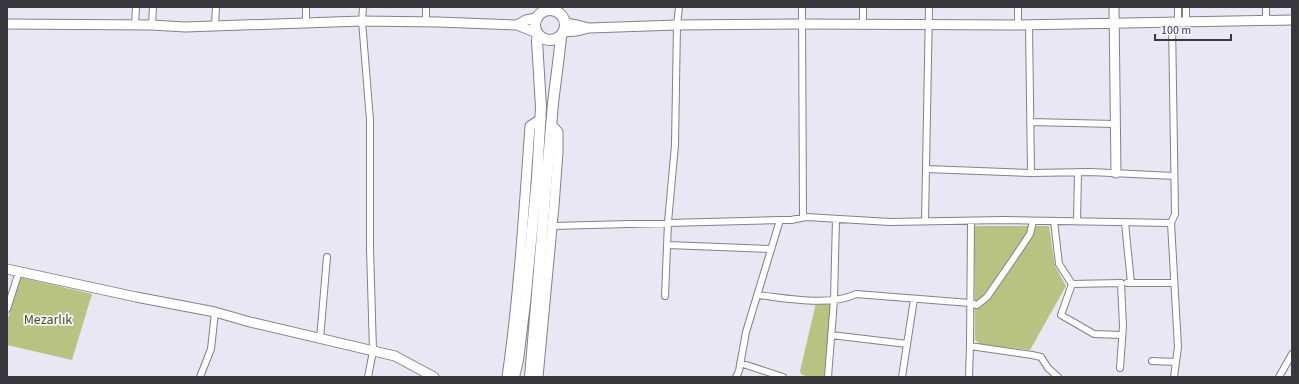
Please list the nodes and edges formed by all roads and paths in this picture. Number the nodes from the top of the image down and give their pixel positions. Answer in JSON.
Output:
{"nodes":[{"id":1,"x":136,"y":7,"type":"edge"},
{"id":2,"x":152,"y":7,"type":"edge"},
{"id":3,"x":216,"y":7,"type":"edge"},
{"id":4,"x":306,"y":7,"type":"edge"},
{"id":5,"x":363,"y":7,"type":"edge"},
{"id":6,"x":426,"y":7,"type":"edge"},
{"id":7,"x":679,"y":7,"type":"edge"},
{"id":8,"x":802,"y":7,"type":"edge"},
{"id":9,"x":863,"y":7,"type":"edge"},
{"id":10,"x":929,"y":7,"type":"edge"},
{"id":11,"x":1018,"y":7,"type":"edge"},
{"id":12,"x":1114,"y":7,"type":"edge"},
{"id":13,"x":1178,"y":7,"type":"edge"},
{"id":14,"x":1186,"y":7,"type":"edge"},
{"id":15,"x":1266,"y":7,"type":"edge"},
{"id":16,"x":538,"y":13,"type":"edge"},
{"id":17,"x":1266,"y":20,"type":"junction"},
{"id":18,"x":1292,"y":20,"type":"edge"},
{"id":19,"x":362,"y":21,"type":"junction"},
{"id":20,"x":426,"y":21,"type":"junction"},
{"id":21,"x":1179,"y":22,"type":"junction"},
{"id":22,"x":306,"y":23,"type":"junction"},
{"id":23,"x":563,"y":23,"type":"edge"},
{"id":24,"x":1114,"y":23,"type":"junction"},
{"id":25,"x":7,"y":24,"type":"edge"},
{"id":26,"x":802,"y":24,"type":"junction"},
{"id":27,"x":863,"y":24,"type":"junction"},
{"id":28,"x":135,"y":25,"type":"junction"},
{"id":29,"x":152,"y":25,"type":"junction"},
{"id":30,"x":215,"y":25,"type":"junction"},
{"id":31,"x":517,"y":25,"type":"junction"},
{"id":32,"x":677,"y":25,"type":"junction"},
{"id":33,"x":930,"y":25,"type":"junction"},
{"id":34,"x":1018,"y":25,"type":"junction"},
{"id":35,"x":1029,"y":25,"type":"junction"},
{"id":36,"x":537,"y":33,"type":"junction"},
{"id":37,"x":541,"y":120,"type":"junction"},
{"id":38,"x":1030,"y":122,"type":"junction"},
{"id":39,"x":551,"y":124,"type":"junction"},
{"id":40,"x":1115,"y":124,"type":"junction"},
{"id":41,"x":926,"y":169,"type":"junction"},
{"id":42,"x":1078,"y":172,"type":"junction"},
{"id":43,"x":1031,"y":173,"type":"junction"},
{"id":44,"x":1116,"y":173,"type":"junction"},
{"id":45,"x":1174,"y":176,"type":"junction"},
{"id":46,"x":803,"y":217,"type":"junction"},
{"id":47,"x":836,"y":219,"type":"junction"},
{"id":48,"x":780,"y":220,"type":"junction"},
{"id":49,"x":971,"y":221,"type":"junction"},
{"id":50,"x":1033,"y":221,"type":"junction"},
{"id":51,"x":1054,"y":221,"type":"junction"},
{"id":52,"x":668,"y":222,"type":"junction"},
{"id":53,"x":925,"y":222,"type":"junction"},
{"id":54,"x":1077,"y":222,"type":"junction"},
{"id":55,"x":1125,"y":223,"type":"junction"},
{"id":56,"x":1171,"y":223,"type":"junction"},
{"id":57,"x":552,"y":226,"type":"junction"},
{"id":58,"x":668,"y":245,"type":"junction"},
{"id":59,"x":771,"y":249,"type":"junction"},
{"id":60,"x":327,"y":257,"type":"dead end"},
{"id":61,"x":7,"y":269,"type":"edge"},
{"id":62,"x":19,"y":272,"type":"junction"},
{"id":63,"x":1121,"y":283,"type":"junction"},
{"id":64,"x":1130,"y":283,"type":"junction"},
{"id":65,"x":1174,"y":283,"type":"junction"},
{"id":66,"x":1072,"y":284,"type":"junction"},
{"id":67,"x":757,"y":295,"type":"junction"},
{"id":68,"x":665,"y":296,"type":"dead end"},
{"id":69,"x":914,"y":299,"type":"junction"},
{"id":70,"x":834,"y":300,"type":"junction"},
{"id":71,"x":970,"y":303,"type":"junction"},
{"id":72,"x":7,"y":309,"type":"edge"},
{"id":73,"x":215,"y":312,"type":"junction"},
{"id":74,"x":831,"y":335,"type":"junction"},
{"id":75,"x":1122,"y":335,"type":"junction"},
{"id":76,"x":320,"y":339,"type":"junction"},
{"id":77,"x":907,"y":344,"type":"junction"},
{"id":78,"x":970,"y":346,"type":"junction"},
{"id":79,"x":374,"y":351,"type":"junction"},
{"id":80,"x":1292,"y":354,"type":"edge"},
{"id":81,"x":1152,"y":361,"type":"dead end"},
{"id":82,"x":1176,"y":362,"type":"junction"},
{"id":83,"x":740,"y":363,"type":"junction"},
{"id":84,"x":1120,"y":368,"type":"dead end"},
{"id":85,"x":200,"y":377,"type":"edge"},
{"id":86,"x":368,"y":377,"type":"edge"},
{"id":87,"x":434,"y":377,"type":"edge"},
{"id":88,"x":507,"y":377,"type":"edge"},
{"id":89,"x":514,"y":377,"type":"edge"},
{"id":90,"x":530,"y":377,"type":"edge"},
{"id":91,"x":538,"y":377,"type":"edge"},
{"id":92,"x":736,"y":377,"type":"edge"},
{"id":93,"x":783,"y":377,"type":"edge"},
{"id":94,"x":828,"y":377,"type":"edge"},
{"id":95,"x":902,"y":377,"type":"edge"},
{"id":96,"x":969,"y":377,"type":"edge"},
{"id":97,"x":1058,"y":377,"type":"edge"},
{"id":98,"x":1174,"y":377,"type":"edge"},
{"id":99,"x":1278,"y":377,"type":"edge"}],
"edges":[{"from":1,"to":28,"type":"street"},
{"from":2,"to":29,"type":"street"},
{"from":3,"to":30,"type":"street"},
{"from":4,"to":22,"type":"street"},
{"from":5,"to":19,"type":"street"},
{"from":6,"to":20,"type":"street"},
{"from":7,"to":32,"type":"street"},
{"from":8,"to":26,"type":"street"},
{"from":9,"to":27,"type":"street"},
{"from":10,"to":33,"type":"street"},
{"from":11,"to":34,"type":"street"},
{"from":12,"to":24,"type":"street"},
{"from":13,"to":21,"type":"street"},
{"from":14,"to":21,"type":"street"},
{"from":15,"to":17,"type":"street"},
{"from":16,"to":23,"type":"main road"},
{"from":16,"to":31,"type":"street"},
{"from":16,"to":36,"type":"main road"},
{"from":17,"to":18,"type":"street"},
{"from":17,"to":21,"type":"street"},
{"from":19,"to":20,"type":"street"},
{"from":19,"to":22,"type":"street"},
{"from":19,"to":79,"type":"street"},
{"from":20,"to":31,"type":"street"},
{"from":21,"to":24,"type":"street"},
{"from":21,"to":45,"type":"street"},
{"from":22,"to":30,"type":"street"},
{"from":23,"to":32,"type":"street"},
{"from":23,"to":36,"type":"main road"},
{"from":23,"to":39,"type":"main road"},
{"from":24,"to":35,"type":"street"},
{"from":24,"to":40,"type":"street"},
{"from":25,"to":28,"type":"street"},
{"from":26,"to":27,"type":"street"},
{"from":26,"to":32,"type":"street"},
{"from":26,"to":46,"type":"street"},
{"from":27,"to":33,"type":"street"},
{"from":28,"to":29,"type":"street"},
{"from":29,"to":30,"type":"street"},
{"from":31,"to":36,"type":"street"},
{"from":32,"to":52,"type":"street"},
{"from":33,"to":34,"type":"street"},
{"from":33,"to":41,"type":"street"},
{"from":34,"to":35,"type":"street"},
{"from":35,"to":38,"type":"street"},
{"from":36,"to":37,"type":"main road"},
{"from":37,"to":88,"type":"street"},
{"from":37,"to":89,"type":"main road"},
{"from":38,"to":40,"type":"street"},
{"from":38,"to":43,"type":"street"},
{"from":39,"to":57,"type":"street"},
{"from":39,"to":90,"type":"main road"},
{"from":40,"to":44,"type":"street"},
{"from":41,"to":43,"type":"street"},
{"from":41,"to":53,"type":"street"},
{"from":42,"to":43,"type":"street"},
{"from":42,"to":44,"type":"street"},
{"from":42,"to":54,"type":"street"},
{"from":44,"to":45,"type":"street"},
{"from":45,"to":56,"type":"street"},
{"from":46,"to":47,"type":"street"},
{"from":46,"to":48,"type":"street"},
{"from":47,"to":53,"type":"street"},
{"from":47,"to":70,"type":"street"},
{"from":48,"to":52,"type":"street"},
{"from":48,"to":59,"type":"street"},
{"from":49,"to":50,"type":"street"},
{"from":49,"to":53,"type":"street"},
{"from":49,"to":71,"type":"street"},
{"from":50,"to":51,"type":"street"},
{"from":50,"to":71,"type":"street"},
{"from":51,"to":54,"type":"street"},
{"from":51,"to":66,"type":"street"},
{"from":52,"to":57,"type":"street"},
{"from":52,"to":58,"type":"street"},
{"from":54,"to":55,"type":"street"},
{"from":55,"to":56,"type":"street"},
{"from":55,"to":64,"type":"street"},
{"from":56,"to":65,"type":"street"},
{"from":57,"to":91,"type":"street"},
{"from":58,"to":59,"type":"street"},
{"from":58,"to":68,"type":"street"},
{"from":59,"to":67,"type":"street"},
{"from":60,"to":76,"type":"street"},
{"from":61,"to":62,"type":"street"},
{"from":62,"to":72,"type":"street"},
{"from":62,"to":73,"type":"street"},
{"from":63,"to":64,"type":"street"},
{"from":63,"to":66,"type":"street"},
{"from":63,"to":75,"type":"street"},
{"from":64,"to":65,"type":"street"},
{"from":65,"to":82,"type":"street"},
{"from":66,"to":75,"type":"street"},
{"from":67,"to":70,"type":"street"},
{"from":67,"to":83,"type":"street"},
{"from":69,"to":70,"type":"street"},
{"from":69,"to":71,"type":"street"},
{"from":69,"to":77,"type":"street"},
{"from":70,"to":74,"type":"street"},
{"from":71,"to":78,"type":"street"},
{"from":73,"to":76,"type":"street"},
{"from":73,"to":85,"type":"street"},
{"from":74,"to":77,"type":"street"},
{"from":74,"to":94,"type":"street"},
{"from":75,"to":84,"type":"street"},
{"from":76,"to":79,"type":"street"},
{"from":77,"to":95,"type":"street"},
{"from":78,"to":96,"type":"street"},
{"from":78,"to":97,"type":"street"},
{"from":79,"to":86,"type":"street"},
{"from":79,"to":87,"type":"street"},
{"from":80,"to":99,"type":"street"},
{"from":81,"to":82,"type":"street"},
{"from":82,"to":98,"type":"street"},
{"from":83,"to":92,"type":"street"},
{"from":83,"to":93,"type":"street"}]}
